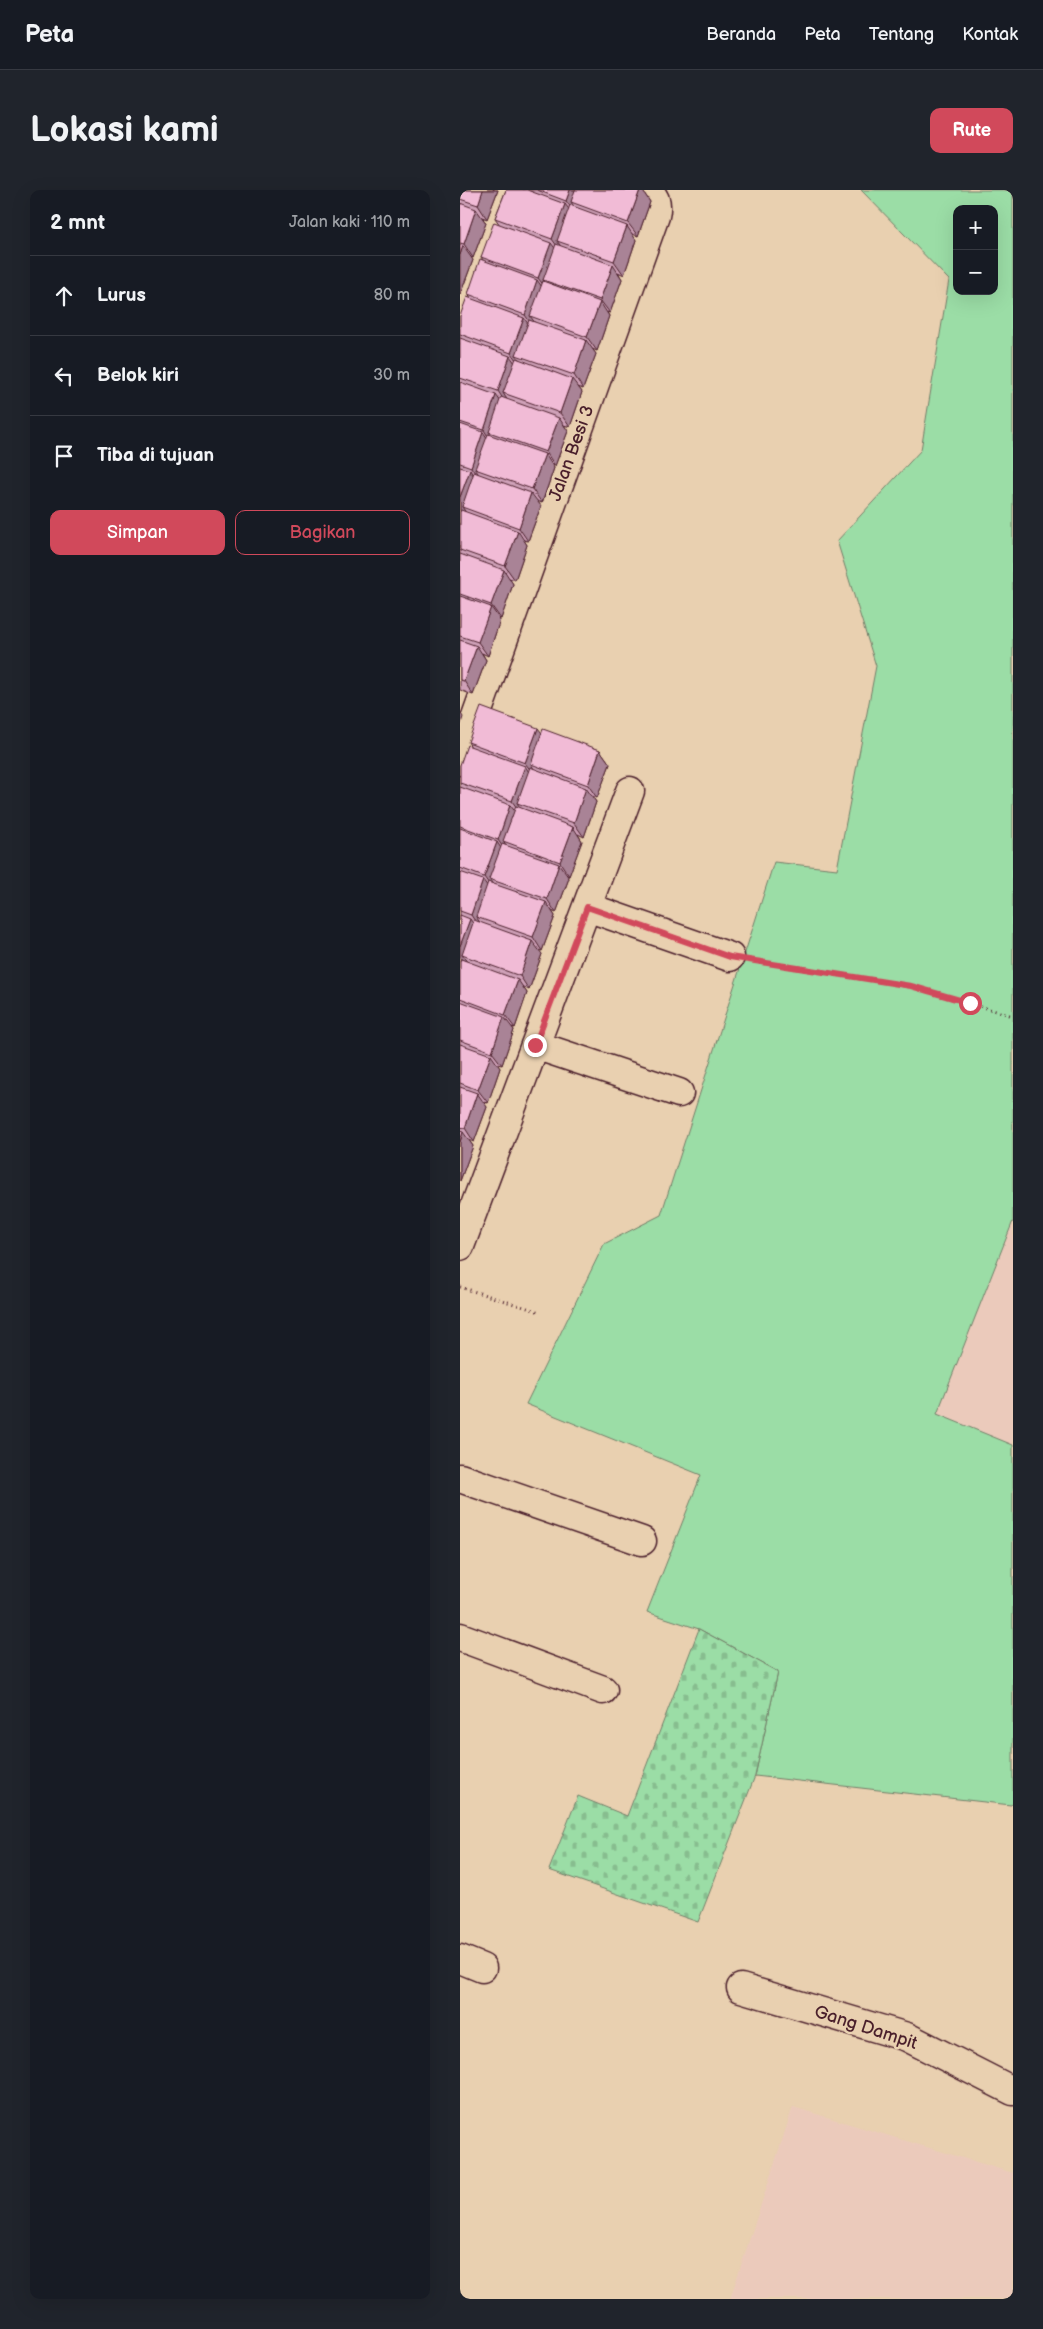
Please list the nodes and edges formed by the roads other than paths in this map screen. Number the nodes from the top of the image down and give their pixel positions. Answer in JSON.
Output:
{"nodes":[{"id":1,"x":509,"y":190,"type":"edge"},
{"id":2,"x":650,"y":195,"type":"edge"},
{"id":3,"x":460,"y":329,"type":"edge"},
{"id":4,"x":470,"y":701,"type":"edge"},
{"id":5,"x":460,"y":761,"type":"edge"},
{"id":6,"x":630,"y":791,"type":"dead end"},
{"id":7,"x":587,"y":907,"type":"junction"},
{"id":8,"x":730,"y":957,"type":"road end"},
{"id":9,"x":535,"y":1045,"type":"junction"},
{"id":10,"x":679,"y":1094,"type":"dead end"},
{"id":11,"x":460,"y":1246,"type":"edge"},
{"id":12,"x":460,"y":1478,"type":"edge"},
{"id":13,"x":642,"y":1541,"type":"dead end"},
{"id":14,"x":460,"y":1637,"type":"edge"},
{"id":15,"x":603,"y":1690,"type":"dead end"},
{"id":16,"x":741,"y":1988,"type":"dead end"},
{"id":17,"x":1013,"y":2091,"type":"edge"}],
"edges":[{"from":1,"to":3,"type":"street"},
{"from":2,"to":4,"type":"street","name":"Jalan Besi 3"},
{"from":4,"to":5,"type":"street","name":"Jalan Besi 3"},
{"from":6,"to":7,"type":"street"},
{"from":7,"to":8,"type":"street"},
{"from":7,"to":9,"type":"street"},
{"from":9,"to":10,"type":"street"},
{"from":9,"to":11,"type":"street"},
{"from":12,"to":13,"type":"street"},
{"from":14,"to":15,"type":"street"},
{"from":16,"to":17,"type":"street","name":"Gang Dampit"}]}
